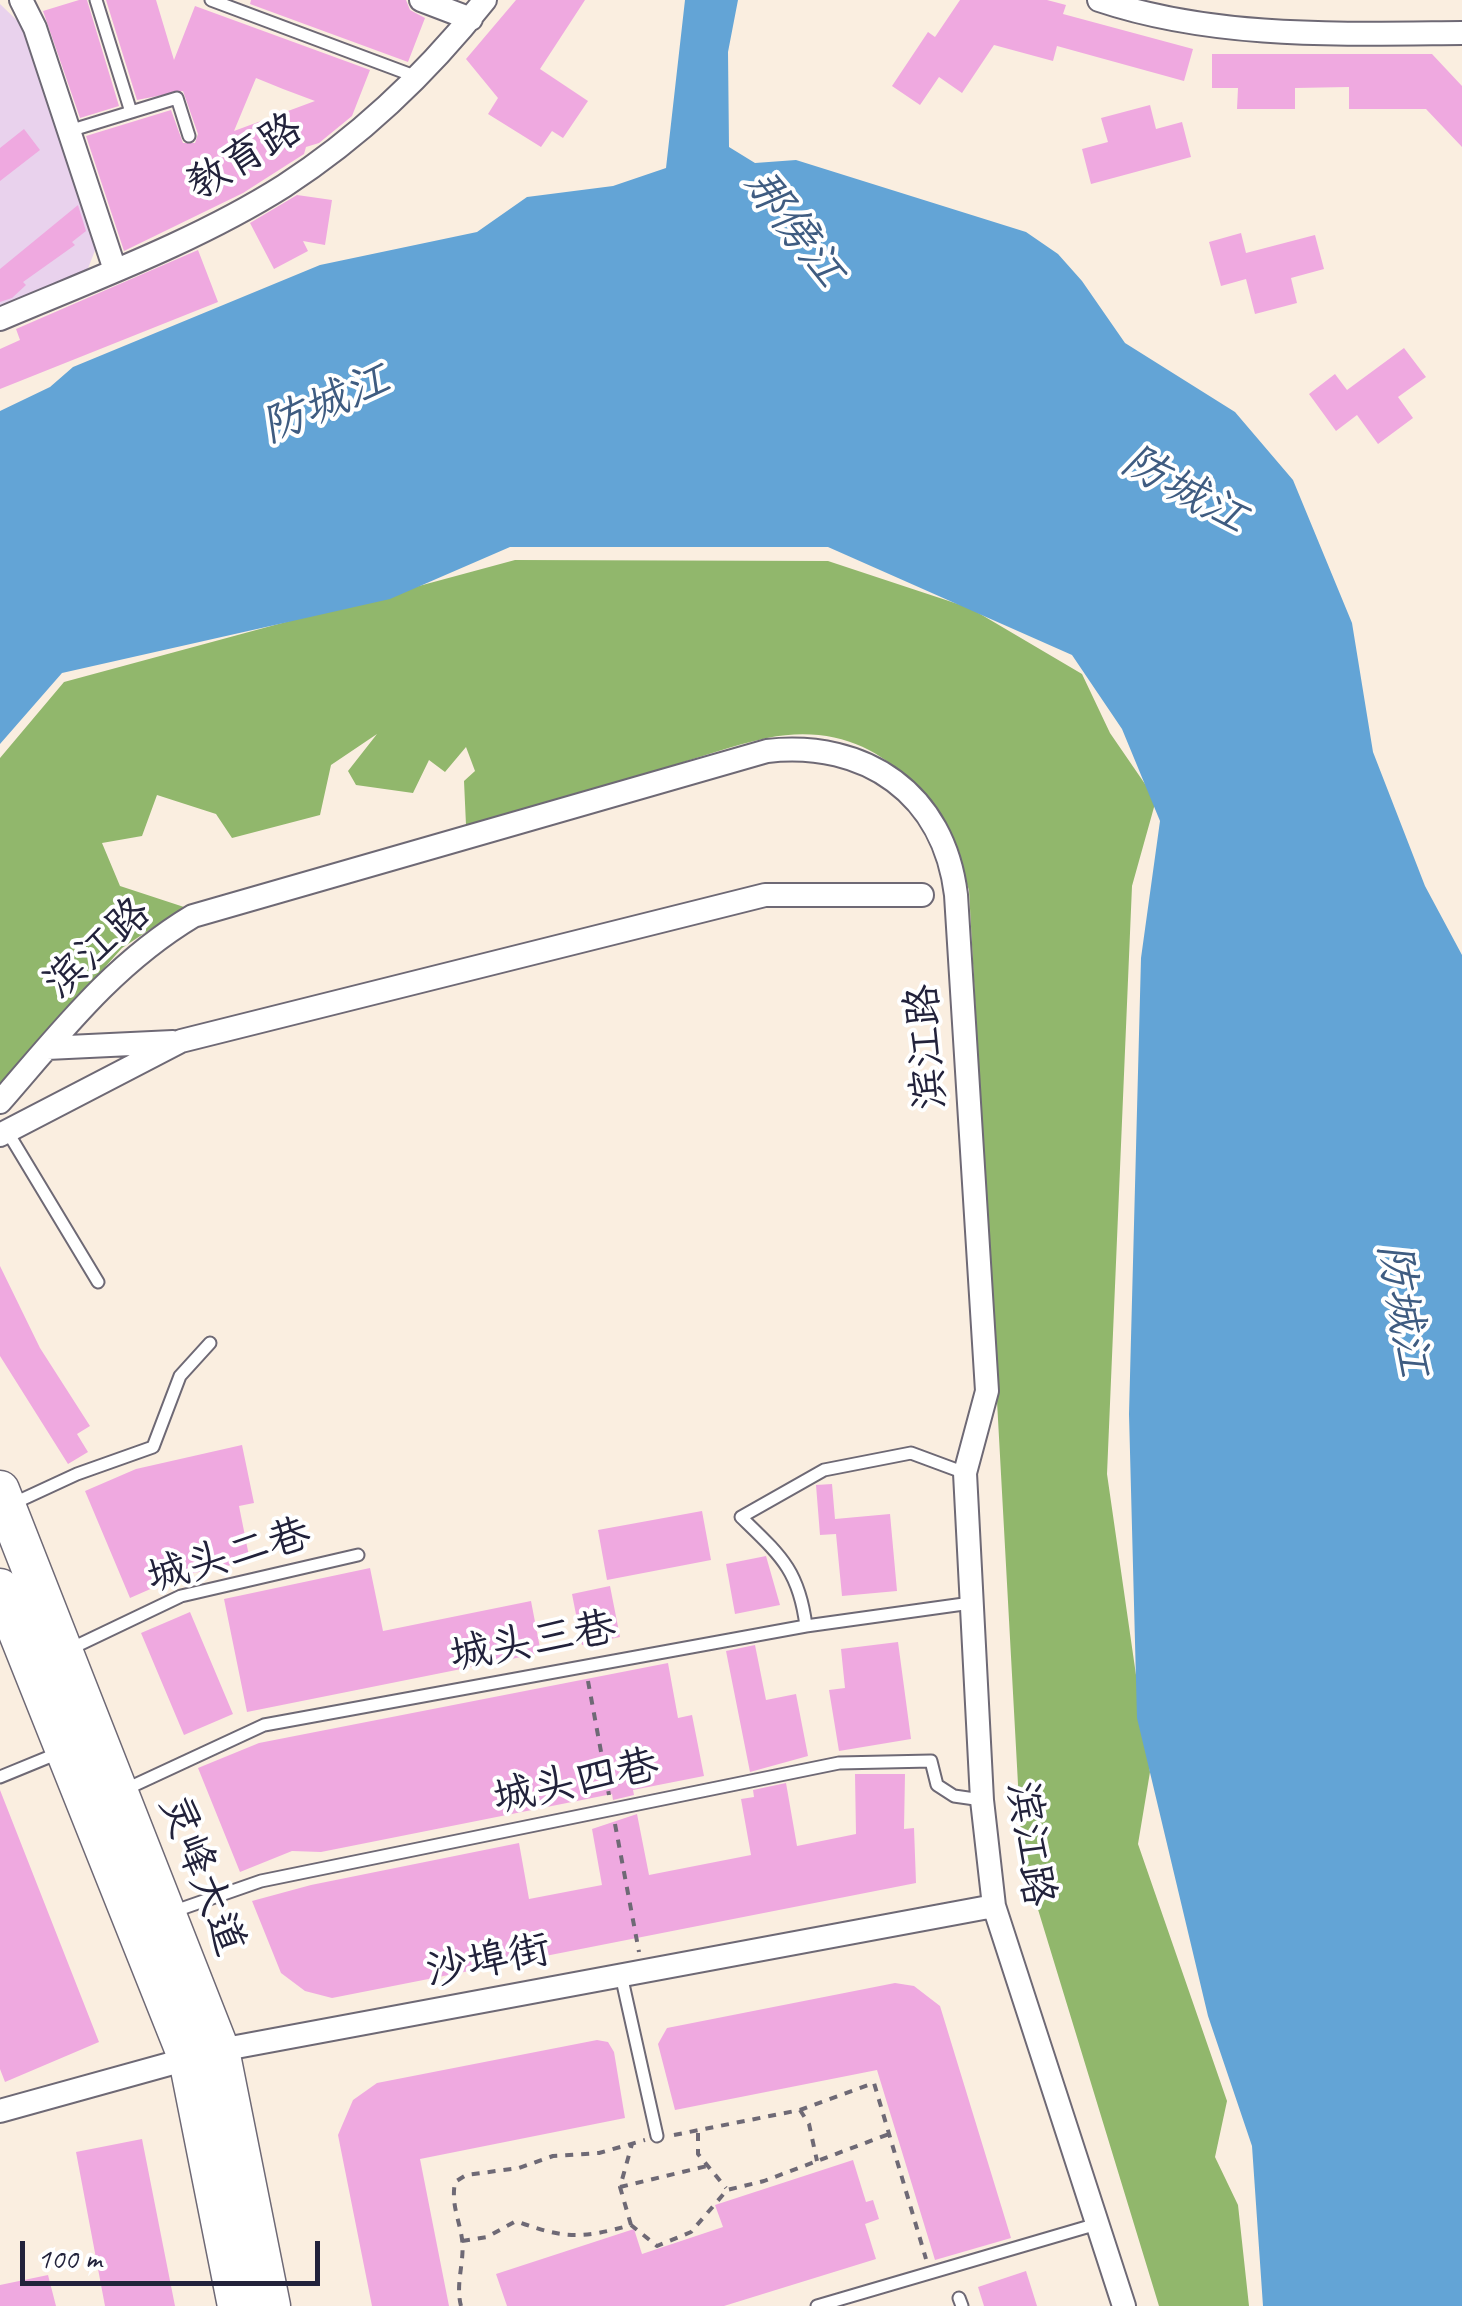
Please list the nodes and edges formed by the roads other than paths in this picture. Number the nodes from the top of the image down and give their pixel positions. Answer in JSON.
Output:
{"nodes":[{"id":1,"x":21,"y":0,"type":"edge"},
{"id":2,"x":96,"y":0,"type":"edge"},
{"id":3,"x":211,"y":0,"type":"edge"},
{"id":4,"x":421,"y":0,"type":"edge"},
{"id":5,"x":1098,"y":0,"type":"edge"},
{"id":6,"x":235,"y":4,"type":"edge"},
{"id":7,"x":478,"y":9,"type":"edge"},
{"id":8,"x":1462,"y":32,"type":"edge"},
{"id":9,"x":417,"y":77,"type":"junction"},
{"id":10,"x":131,"y":112,"type":"junction"},
{"id":11,"x":69,"y":132,"type":"junction"},
{"id":12,"x":189,"y":136,"type":"dead end"},
{"id":13,"x":115,"y":270,"type":"junction"},
{"id":14,"x":0,"y":319,"type":"edge"},
{"id":15,"x":922,"y":895,"type":"dead end"},
{"id":16,"x":181,"y":1041,"type":"junction"},
{"id":17,"x":47,"y":1048,"type":"junction"},
{"id":18,"x":0,"y":1102,"type":"edge"},
{"id":19,"x":4,"y":1133,"type":"edge"},
{"id":20,"x":98,"y":1282,"type":"dead end"},
{"id":21,"x":210,"y":1343,"type":"dead end"},
{"id":22,"x":965,"y":1473,"type":"junction"},
{"id":23,"x":3,"y":1499,"type":"edge"},
{"id":24,"x":358,"y":1555,"type":"dead end"},
{"id":25,"x":0,"y":1588,"type":"edge"},
{"id":26,"x":972,"y":1602,"type":"junction"},
{"id":27,"x":806,"y":1626,"type":"junction"},
{"id":28,"x":64,"y":1652,"type":"junction"},
{"id":29,"x":65,"y":1750,"type":"junction"},
{"id":30,"x":0,"y":1777,"type":"edge"},
{"id":31,"x":120,"y":1792,"type":"junction"},
{"id":32,"x":982,"y":1800,"type":"junction"},
{"id":33,"x":994,"y":1906,"type":"junction"},
{"id":34,"x":168,"y":1914,"type":"junction"},
{"id":35,"x":621,"y":1975,"type":"junction"},
{"id":36,"x":204,"y":2054,"type":"junction"},
{"id":37,"x":0,"y":2110,"type":"edge"},
{"id":38,"x":657,"y":2136,"type":"road end"},
{"id":39,"x":1097,"y":2224,"type":"junction"},
{"id":40,"x":237,"y":2306,"type":"edge"},
{"id":41,"x":271,"y":2306,"type":"edge"},
{"id":42,"x":817,"y":2306,"type":"edge"},
{"id":43,"x":1124,"y":2306,"type":"edge"}],
"edges":[{"from":1,"to":11,"type":"street"},
{"from":2,"to":10,"type":"lane"},
{"from":3,"to":6,"type":"lane"},
{"from":4,"to":7,"type":"street"},
{"from":5,"to":8,"type":"street"},
{"from":6,"to":9,"type":"lane"},
{"from":7,"to":9,"type":"street","name":"教育路"},
{"from":9,"to":13,"type":"street","name":"教育路"},
{"from":10,"to":11,"type":"lane"},
{"from":10,"to":12,"type":"lane"},
{"from":11,"to":13,"type":"street"},
{"from":13,"to":14,"type":"street","name":"教育路"},
{"from":15,"to":16,"type":"street"},
{"from":16,"to":17,"type":"street"},
{"from":16,"to":19,"type":"street"},
{"from":17,"to":18,"type":"street","name":"滨江路"},
{"from":17,"to":22,"type":"street","name":"滨江路"},
{"from":19,"to":20,"type":"lane"},
{"from":21,"to":23,"type":"lane"},
{"from":22,"to":26,"type":"street","name":"滨江路"},
{"from":22,"to":27,"type":"lane"},
{"from":23,"to":28,"type":"main road","name":"灵峰大道"},
{"from":24,"to":28,"type":"lane","name":"城头二巷"},
{"from":25,"to":29,"type":"main road","name":"灵峰大道"},
{"from":26,"to":27,"type":"lane","name":"城头三巷"},
{"from":26,"to":32,"type":"street","name":"滨江路"},
{"from":27,"to":31,"type":"lane","name":"城头三巷"},
{"from":28,"to":31,"type":"main road","name":"灵峰大道"},
{"from":29,"to":30,"type":"lane"},
{"from":29,"to":36,"type":"main road","name":"灵峰大道"},
{"from":31,"to":34,"type":"main road","name":"灵峰大道"},
{"from":32,"to":33,"type":"street","name":"滨江路"},
{"from":32,"to":34,"type":"lane","name":"城头四巷"},
{"from":33,"to":35,"type":"street","name":"沙埠街"},
{"from":33,"to":39,"type":"street","name":"滨江路"},
{"from":34,"to":36,"type":"main road","name":"灵峰大道"},
{"from":35,"to":36,"type":"street","name":"沙埠街"},
{"from":35,"to":38,"type":"lane"},
{"from":36,"to":37,"type":"street","name":"沙埠街"},
{"from":36,"to":40,"type":"main road","name":"灵峰大道"},
{"from":36,"to":41,"type":"main road","name":"灵峰大道"},
{"from":39,"to":42,"type":"lane"},
{"from":39,"to":43,"type":"street","name":"滨江路"}]}
